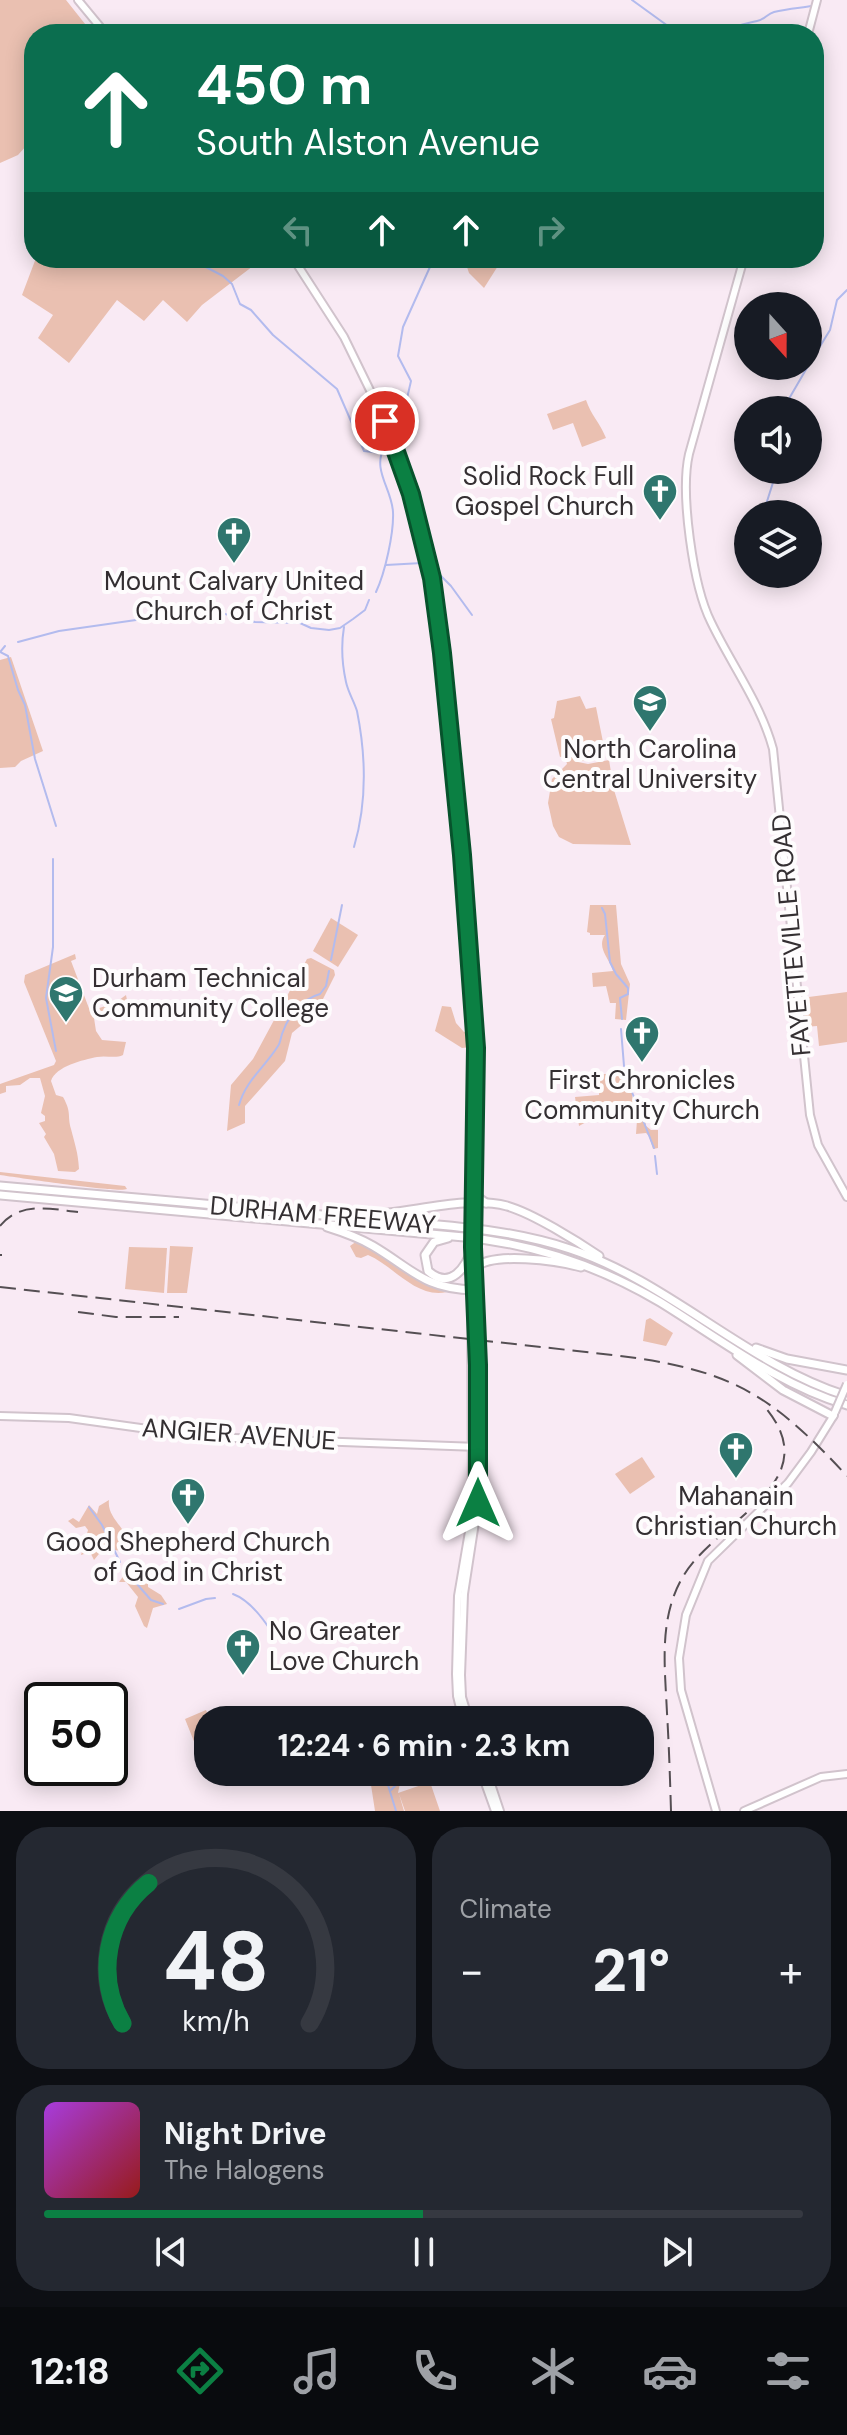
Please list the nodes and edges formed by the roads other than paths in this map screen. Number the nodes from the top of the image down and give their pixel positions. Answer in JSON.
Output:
{"nodes":[{"id":1,"x":78,"y":0,"type":"edge"},
{"id":2,"x":817,"y":0,"type":"edge"},
{"id":3,"x":98,"y":24,"type":"edge"},
{"id":4,"x":811,"y":24,"type":"edge"},
{"id":5,"x":299,"y":268,"type":"edge"},
{"id":6,"x":741,"y":268,"type":"edge"},
{"id":7,"x":0,"y":1184,"type":"edge"},
{"id":8,"x":474,"y":1184,"type":"junction"},
{"id":9,"x":0,"y":1196,"type":"edge"},
{"id":10,"x":847,"y":1197,"type":"edge"},
{"id":11,"x":123,"y":1201,"type":"junction"},
{"id":12,"x":139,"y":1203,"type":"junction"},
{"id":13,"x":474,"y":1203,"type":"junction"},
{"id":14,"x":488,"y":1204,"type":"junction"},
{"id":15,"x":332,"y":1216,"type":"junction"},
{"id":16,"x":317,"y":1224,"type":"junction"},
{"id":17,"x":464,"y":1237,"type":"junction"},
{"id":18,"x":473,"y":1247,"type":"junction"},
{"id":19,"x":611,"y":1264,"type":"junction"},
{"id":20,"x":475,"y":1268,"type":"junction"},
{"id":21,"x":609,"y":1276,"type":"junction"},
{"id":22,"x":474,"y":1291,"type":"junction"},
{"id":23,"x":720,"y":1340,"type":"junction"},
{"id":24,"x":743,"y":1344,"type":"junction"},
{"id":25,"x":847,"y":1370,"type":"edge"},
{"id":26,"x":847,"y":1384,"type":"edge"},
{"id":27,"x":846,"y":1403,"type":"edge"},
{"id":28,"x":834,"y":1414,"type":"junction"},
{"id":29,"x":0,"y":1416,"type":"edge"},
{"id":30,"x":475,"y":1447,"type":"junction"},
{"id":31,"x":462,"y":1706,"type":"edge"},
{"id":32,"x":847,"y":1774,"type":"edge"},
{"id":33,"x":489,"y":1786,"type":"edge"},
{"id":34,"x":498,"y":1811,"type":"edge"},
{"id":35,"x":716,"y":1811,"type":"edge"},
{"id":36,"x":744,"y":1811,"type":"edge"}],
"edges":[{"from":1,"to":3,"type":"main road"},
{"from":2,"to":4,"type":"main road"},
{"from":5,"to":8,"type":"main road"},
{"from":6,"to":10,"type":"main road","name":"FAYETTEVILLE ROAD"},
{"from":7,"to":11,"type":"highway","name":"DURHAM FREEWAY"},
{"from":8,"to":13,"type":"main road"},
{"from":8,"to":14,"type":"highway"},
{"from":9,"to":11,"type":"highway","name":"DURHAM FREEWAY"},
{"from":11,"to":12,"type":"highway","name":"DURHAM FREEWAY"},
{"from":12,"to":15,"type":"highway","name":"DURHAM FREEWAY"},
{"from":12,"to":16,"type":"highway","name":"DURHAM FREEWAY"},
{"from":13,"to":14,"type":"highway"},
{"from":13,"to":15,"type":"highway"},
{"from":13,"to":18,"type":"main road","bridge":true},
{"from":14,"to":19,"type":"highway"},
{"from":15,"to":19,"type":"highway","name":"DURHAM FREEWAY"},
{"from":16,"to":17,"type":"highway","name":"DURHAM FREEWAY"},
{"from":16,"to":22,"type":"highway"},
{"from":17,"to":18,"type":"highway"},
{"from":17,"to":21,"type":"highway","name":"DURHAM FREEWAY"},
{"from":18,"to":20,"type":"main road"},
{"from":19,"to":24,"type":"highway","name":"DURHAM FREEWAY"},
{"from":20,"to":21,"type":"highway"},
{"from":20,"to":22,"type":"main road"},
{"from":21,"to":23,"type":"highway","name":"DURHAM FREEWAY"},
{"from":22,"to":30,"type":"main road"},
{"from":23,"to":27,"type":"highway","name":"DURHAM FREEWAY"},
{"from":23,"to":28,"type":"highway"},
{"from":24,"to":25,"type":"highway"},
{"from":24,"to":27,"type":"highway","name":"DURHAM FREEWAY"},
{"from":26,"to":28,"type":"main road","bridge":true},
{"from":28,"to":35,"type":"main road"},
{"from":29,"to":30,"type":"main road","name":"ANGIER AVENUE"},
{"from":30,"to":31,"type":"main road"},
{"from":32,"to":36,"type":"main road"},
{"from":33,"to":34,"type":"main road"}]}
